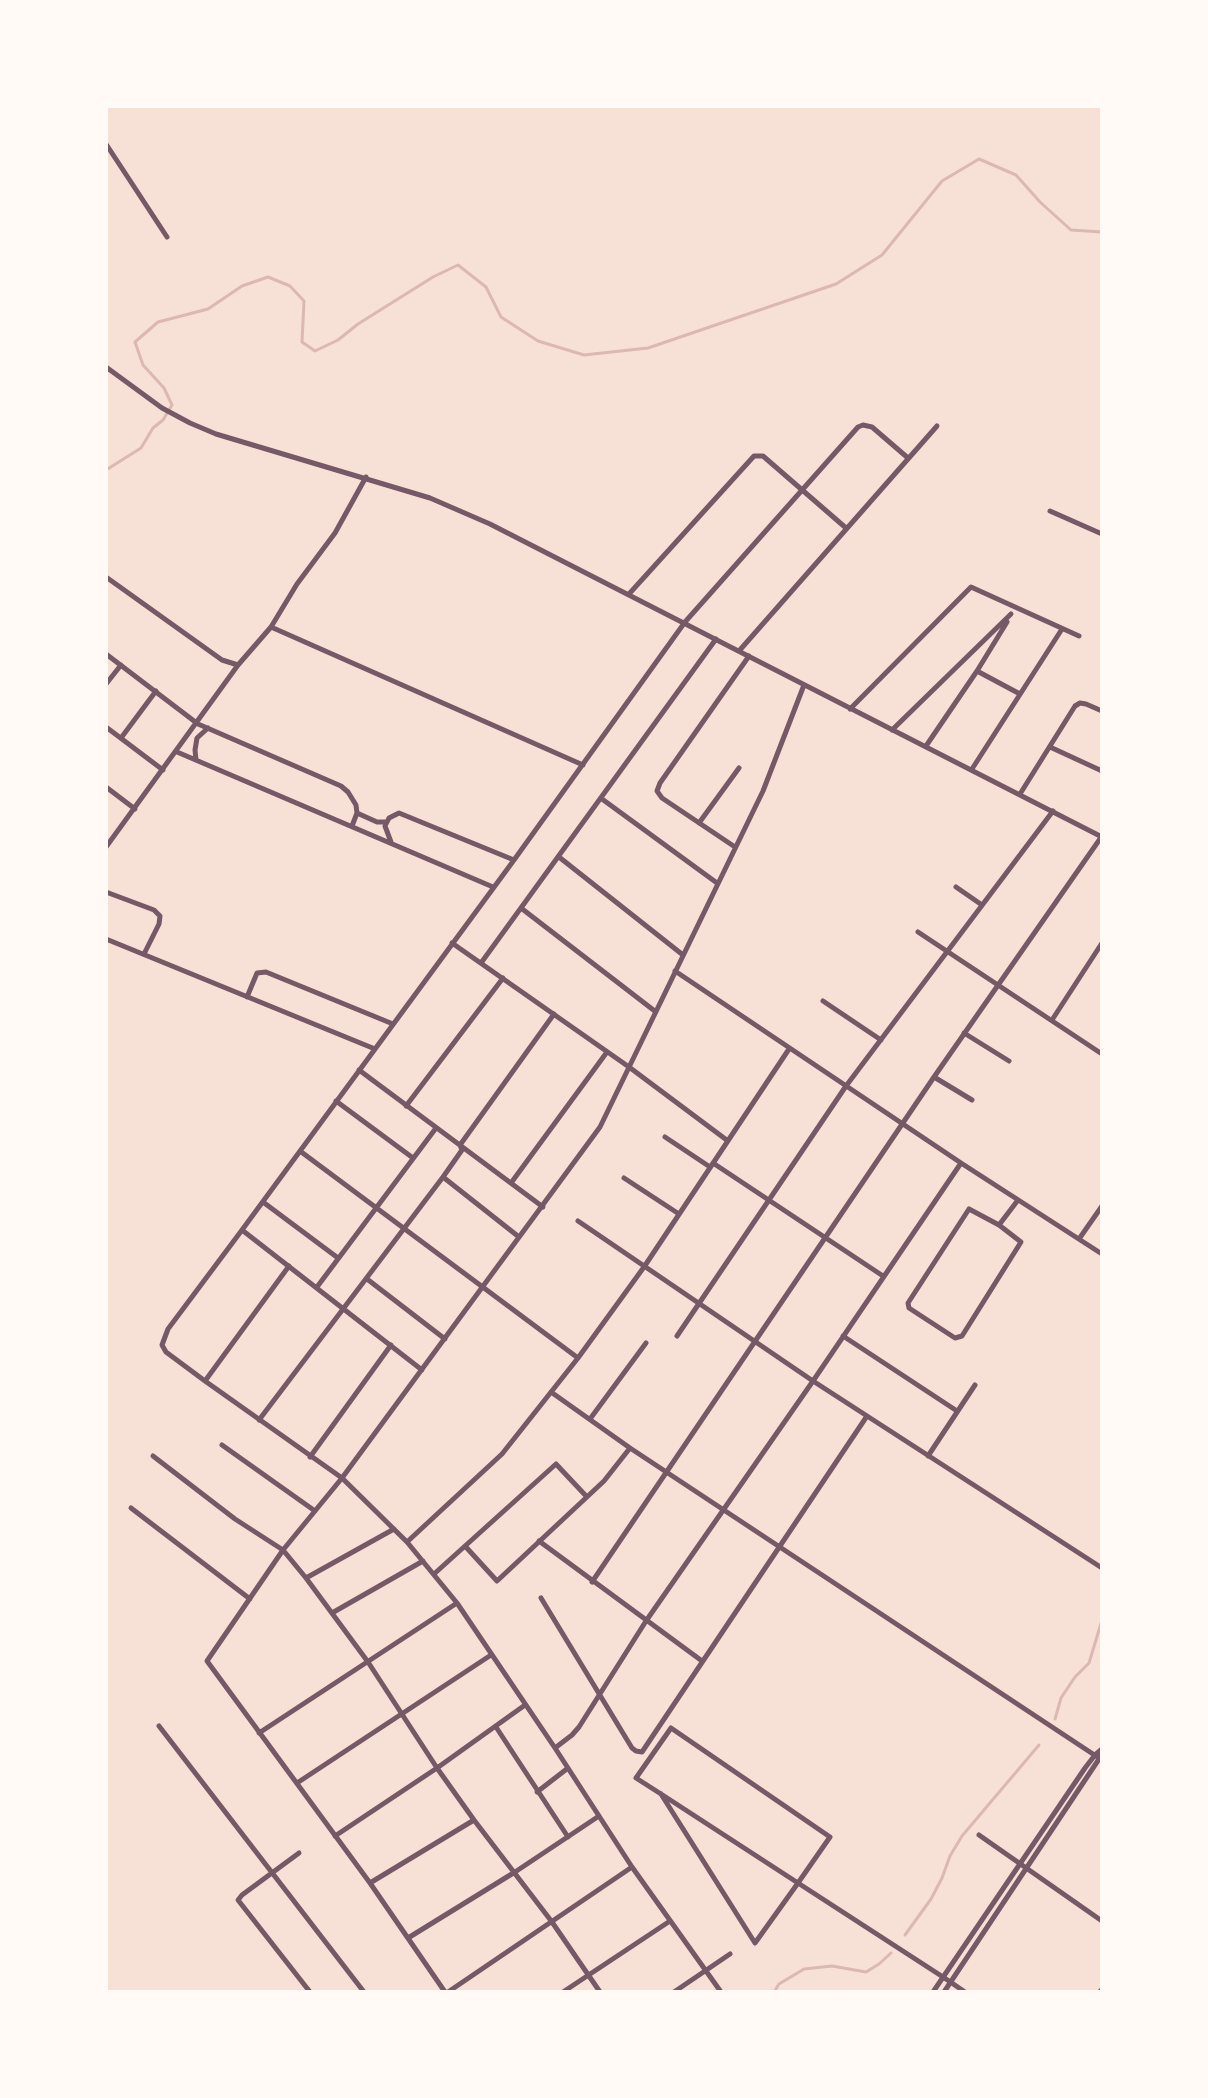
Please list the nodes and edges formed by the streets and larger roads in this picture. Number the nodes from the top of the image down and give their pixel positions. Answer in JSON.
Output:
{"nodes":[{"id":1,"x":106,"y":144,"type":"edge"},
{"id":2,"x":167,"y":237,"type":"dead end"},
{"id":3,"x":106,"y":367,"type":"edge"},
{"id":4,"x":937,"y":426,"type":"dead end"},
{"id":5,"x":908,"y":458,"type":"junction"},
{"id":6,"x":366,"y":477,"type":"junction"},
{"id":7,"x":802,"y":491,"type":"junction"},
{"id":8,"x":1050,"y":511,"type":"dead end"},
{"id":9,"x":846,"y":528,"type":"junction"},
{"id":10,"x":1101,"y":534,"type":"edge"},
{"id":11,"x":106,"y":577,"type":"edge"},
{"id":12,"x":629,"y":594,"type":"junction"},
{"id":13,"x":1016,"y":608,"type":"junction"},
{"id":14,"x":1011,"y":614,"type":"junction"},
{"id":15,"x":685,"y":622,"type":"junction"},
{"id":16,"x":271,"y":627,"type":"junction"},
{"id":17,"x":1062,"y":629,"type":"junction"},
{"id":18,"x":1079,"y":636,"type":"dead end"},
{"id":19,"x":716,"y":639,"type":"junction"},
{"id":20,"x":739,"y":651,"type":"junction"},
{"id":21,"x":106,"y":654,"type":"edge"},
{"id":22,"x":748,"y":656,"type":"junction"},
{"id":23,"x":121,"y":664,"type":"junction"},
{"id":24,"x":238,"y":665,"type":"junction"},
{"id":25,"x":977,"y":671,"type":"junction"},
{"id":26,"x":106,"y":684,"type":"edge"},
{"id":27,"x":804,"y":685,"type":"junction"},
{"id":28,"x":156,"y":691,"type":"junction"},
{"id":29,"x":1020,"y":694,"type":"junction"},
{"id":30,"x":850,"y":709,"type":"junction"},
{"id":31,"x":1101,"y":711,"type":"edge"},
{"id":32,"x":198,"y":724,"type":"junction"},
{"id":33,"x":106,"y":727,"type":"edge"},
{"id":34,"x":208,"y":728,"type":"junction"},
{"id":35,"x":892,"y":729,"type":"junction"},
{"id":36,"x":121,"y":738,"type":"junction"},
{"id":37,"x":926,"y":746,"type":"junction"},
{"id":38,"x":1050,"y":747,"type":"junction"},
{"id":39,"x":177,"y":752,"type":"junction"},
{"id":40,"x":196,"y":760,"type":"junction"},
{"id":41,"x":583,"y":765,"type":"junction"},
{"id":42,"x":739,"y":768,"type":"dead end"},
{"id":43,"x":163,"y":770,"type":"junction"},
{"id":44,"x":972,"y":770,"type":"junction"},
{"id":45,"x":1101,"y":771,"type":"edge"},
{"id":46,"x":106,"y":788,"type":"edge"},
{"id":47,"x":1020,"y":794,"type":"junction"},
{"id":48,"x":602,"y":799,"type":"junction"},
{"id":49,"x":135,"y":808,"type":"junction"},
{"id":50,"x":1053,"y":811,"type":"junction"},
{"id":51,"x":357,"y":813,"type":"junction"},
{"id":52,"x":386,"y":822,"type":"junction"},
{"id":53,"x":699,"y":823,"type":"junction"},
{"id":54,"x":352,"y":826,"type":"junction"},
{"id":55,"x":1101,"y":836,"type":"edge"},
{"id":56,"x":391,"y":842,"type":"junction"},
{"id":57,"x":106,"y":847,"type":"edge"},
{"id":58,"x":735,"y":847,"type":"junction"},
{"id":59,"x":559,"y":857,"type":"junction"},
{"id":60,"x":514,"y":860,"type":"junction"},
{"id":61,"x":717,"y":883,"type":"junction"},
{"id":62,"x":493,"y":887,"type":"junction"},
{"id":63,"x":957,"y":887,"type":"dead end"},
{"id":64,"x":106,"y":892,"type":"edge"},
{"id":65,"x":982,"y":905,"type":"junction"},
{"id":66,"x":521,"y":908,"type":"junction"},
{"id":67,"x":918,"y":932,"type":"dead end"},
{"id":68,"x":106,"y":939,"type":"edge"},
{"id":69,"x":452,"y":943,"type":"junction"},
{"id":70,"x":1101,"y":943,"type":"edge"},
{"id":71,"x":947,"y":951,"type":"junction"},
{"id":72,"x":144,"y":954,"type":"junction"},
{"id":73,"x":683,"y":955,"type":"junction"},
{"id":74,"x":481,"y":963,"type":"junction"},
{"id":75,"x":675,"y":971,"type":"junction"},
{"id":76,"x":502,"y":978,"type":"junction"},
{"id":77,"x":997,"y":984,"type":"junction"},
{"id":78,"x":246,"y":997,"type":"junction"},
{"id":79,"x":823,"y":1001,"type":"dead end"},
{"id":80,"x":656,"y":1012,"type":"junction"},
{"id":81,"x":554,"y":1014,"type":"junction"},
{"id":82,"x":1052,"y":1020,"type":"junction"},
{"id":83,"x":393,"y":1024,"type":"junction"},
{"id":84,"x":964,"y":1033,"type":"junction"},
{"id":85,"x":881,"y":1040,"type":"junction"},
{"id":86,"x":375,"y":1049,"type":"junction"},
{"id":87,"x":789,"y":1049,"type":"junction"},
{"id":88,"x":607,"y":1052,"type":"junction"},
{"id":89,"x":1101,"y":1054,"type":"edge"},
{"id":90,"x":1009,"y":1061,"type":"dead end"},
{"id":91,"x":629,"y":1067,"type":"junction"},
{"id":92,"x":359,"y":1070,"type":"junction"},
{"id":93,"x":934,"y":1077,"type":"junction"},
{"id":94,"x":846,"y":1086,"type":"junction"},
{"id":95,"x":972,"y":1100,"type":"dead end"},
{"id":96,"x":336,"y":1101,"type":"junction"},
{"id":97,"x":406,"y":1106,"type":"junction"},
{"id":98,"x":902,"y":1123,"type":"junction"},
{"id":99,"x":436,"y":1128,"type":"junction"},
{"id":100,"x":666,"y":1137,"type":"dead end"},
{"id":101,"x":728,"y":1141,"type":"junction"},
{"id":102,"x":460,"y":1144,"type":"junction"},
{"id":103,"x":300,"y":1151,"type":"junction"},
{"id":104,"x":412,"y":1158,"type":"junction"},
{"id":105,"x":961,"y":1163,"type":"junction"},
{"id":106,"x":712,"y":1165,"type":"junction"},
{"id":107,"x":443,"y":1178,"type":"junction"},
{"id":108,"x":624,"y":1178,"type":"dead end"},
{"id":109,"x":512,"y":1183,"type":"junction"},
{"id":110,"x":770,"y":1200,"type":"junction"},
{"id":111,"x":1018,"y":1200,"type":"junction"},
{"id":112,"x":263,"y":1202,"type":"junction"},
{"id":113,"x":1101,"y":1206,"type":"edge"},
{"id":114,"x":376,"y":1207,"type":"junction"},
{"id":115,"x":543,"y":1207,"type":"junction"},
{"id":116,"x":679,"y":1214,"type":"junction"},
{"id":117,"x":578,"y":1221,"type":"dead end"},
{"id":118,"x":999,"y":1225,"type":"junction"},
{"id":119,"x":405,"y":1228,"type":"junction"},
{"id":120,"x":242,"y":1230,"type":"junction"},
{"id":121,"x":519,"y":1237,"type":"junction"},
{"id":122,"x":825,"y":1237,"type":"junction"},
{"id":123,"x":1079,"y":1239,"type":"junction"},
{"id":124,"x":1101,"y":1254,"type":"edge"},
{"id":125,"x":338,"y":1258,"type":"junction"},
{"id":126,"x":289,"y":1266,"type":"junction"},
{"id":127,"x":644,"y":1267,"type":"junction"},
{"id":128,"x":883,"y":1276,"type":"junction"},
{"id":129,"x":367,"y":1279,"type":"junction"},
{"id":130,"x":317,"y":1287,"type":"junction"},
{"id":131,"x":483,"y":1287,"type":"junction"},
{"id":132,"x":699,"y":1304,"type":"junction"},
{"id":133,"x":344,"y":1309,"type":"junction"},
{"id":134,"x":677,"y":1336,"type":"dead end"},
{"id":135,"x":843,"y":1336,"type":"junction"},
{"id":136,"x":445,"y":1339,"type":"junction"},
{"id":137,"x":754,"y":1342,"type":"junction"},
{"id":138,"x":646,"y":1343,"type":"dead end"},
{"id":139,"x":391,"y":1345,"type":"junction"},
{"id":140,"x":578,"y":1358,"type":"junction"},
{"id":141,"x":422,"y":1370,"type":"junction"},
{"id":142,"x":813,"y":1381,"type":"junction"},
{"id":143,"x":205,"y":1382,"type":"junction"},
{"id":144,"x":975,"y":1385,"type":"dead end"},
{"id":145,"x":551,"y":1392,"type":"junction"},
{"id":146,"x":957,"y":1411,"type":"junction"},
{"id":147,"x":867,"y":1416,"type":"junction"},
{"id":148,"x":590,"y":1419,"type":"junction"},
{"id":149,"x":259,"y":1420,"type":"junction"},
{"id":150,"x":222,"y":1445,"type":"dead end"},
{"id":151,"x":630,"y":1448,"type":"junction"},
{"id":152,"x":153,"y":1456,"type":"dead end"},
{"id":153,"x":310,"y":1456,"type":"junction"},
{"id":154,"x":928,"y":1456,"type":"junction"},
{"id":155,"x":667,"y":1471,"type":"junction"},
{"id":156,"x":342,"y":1479,"type":"junction"},
{"id":157,"x":587,"y":1497,"type":"junction"},
{"id":158,"x":131,"y":1508,"type":"dead end"},
{"id":159,"x":724,"y":1510,"type":"junction"},
{"id":160,"x":315,"y":1511,"type":"junction"},
{"id":161,"x":394,"y":1529,"type":"junction"},
{"id":162,"x":539,"y":1541,"type":"junction"},
{"id":163,"x":407,"y":1542,"type":"junction"},
{"id":164,"x":465,"y":1546,"type":"junction"},
{"id":165,"x":779,"y":1546,"type":"junction"},
{"id":166,"x":283,"y":1550,"type":"junction"},
{"id":167,"x":423,"y":1561,"type":"junction"},
{"id":168,"x":1101,"y":1568,"type":"edge"},
{"id":169,"x":434,"y":1574,"type":"junction"},
{"id":170,"x":306,"y":1578,"type":"junction"},
{"id":171,"x":592,"y":1582,"type":"junction"},
{"id":172,"x":541,"y":1598,"type":"dead end"},
{"id":173,"x":250,"y":1599,"type":"junction"},
{"id":174,"x":457,"y":1603,"type":"junction"},
{"id":175,"x":333,"y":1613,"type":"junction"},
{"id":176,"x":646,"y":1621,"type":"junction"},
{"id":177,"x":491,"y":1655,"type":"junction"},
{"id":178,"x":702,"y":1661,"type":"junction"},
{"id":179,"x":368,"y":1662,"type":"junction"},
{"id":180,"x":599,"y":1695,"type":"junction"},
{"id":181,"x":525,"y":1705,"type":"junction"},
{"id":182,"x":403,"y":1713,"type":"junction"},
{"id":183,"x":159,"y":1726,"type":"dead end"},
{"id":184,"x":496,"y":1727,"type":"junction"},
{"id":185,"x":259,"y":1733,"type":"junction"},
{"id":186,"x":555,"y":1748,"type":"junction"},
{"id":187,"x":1101,"y":1751,"type":"edge"},
{"id":188,"x":1095,"y":1755,"type":"junction"},
{"id":189,"x":1101,"y":1760,"type":"edge"},
{"id":190,"x":437,"y":1768,"type":"junction"},
{"id":191,"x":568,"y":1768,"type":"junction"},
{"id":192,"x":297,"y":1783,"type":"junction"},
{"id":193,"x":535,"y":1789,"type":"junction"},
{"id":194,"x":661,"y":1794,"type":"junction"},
{"id":195,"x":599,"y":1816,"type":"junction"},
{"id":196,"x":474,"y":1820,"type":"junction"},
{"id":197,"x":979,"y":1835,"type":"dead end"},
{"id":198,"x":335,"y":1836,"type":"junction"},
{"id":199,"x":568,"y":1837,"type":"junction"},
{"id":200,"x":299,"y":1852,"type":"dead end"},
{"id":201,"x":1020,"y":1865,"type":"junction"},
{"id":202,"x":632,"y":1867,"type":"junction"},
{"id":203,"x":1026,"y":1869,"type":"junction"},
{"id":204,"x":515,"y":1872,"type":"junction"},
{"id":205,"x":272,"y":1873,"type":"junction"},
{"id":206,"x":370,"y":1883,"type":"junction"},
{"id":207,"x":798,"y":1883,"type":"junction"},
{"id":208,"x":670,"y":1921,"type":"junction"},
{"id":209,"x":1101,"y":1921,"type":"edge"},
{"id":210,"x":552,"y":1922,"type":"junction"},
{"id":211,"x":408,"y":1938,"type":"junction"},
{"id":212,"x":730,"y":1954,"type":"dead end"},
{"id":213,"x":705,"y":1970,"type":"junction"},
{"id":214,"x":588,"y":1975,"type":"junction"},
{"id":215,"x":943,"y":1977,"type":"junction"},
{"id":216,"x":951,"y":1982,"type":"junction"},
{"id":217,"x":310,"y":1992,"type":"edge"},
{"id":218,"x":364,"y":1992,"type":"edge"},
{"id":219,"x":447,"y":1992,"type":"edge"},
{"id":220,"x":563,"y":1992,"type":"edge"},
{"id":221,"x":600,"y":1992,"type":"edge"},
{"id":222,"x":674,"y":1992,"type":"edge"},
{"id":223,"x":721,"y":1992,"type":"edge"},
{"id":224,"x":933,"y":1992,"type":"edge"},
{"id":225,"x":944,"y":1992,"type":"edge"},
{"id":226,"x":966,"y":1992,"type":"edge"}],
"edges":[{"from":1,"to":2,"type":"street"},
{"from":3,"to":6,"type":"street"},
{"from":4,"to":5,"type":"street"},
{"from":5,"to":7,"type":"street"},
{"from":5,"to":9,"type":"street"},
{"from":6,"to":12,"type":"street"},
{"from":6,"to":16,"type":"street"},
{"from":7,"to":9,"type":"street"},
{"from":7,"to":12,"type":"street"},
{"from":7,"to":15,"type":"street"},
{"from":8,"to":10,"type":"street"},
{"from":9,"to":20,"type":"street"},
{"from":11,"to":24,"type":"street"},
{"from":12,"to":15,"type":"street"},
{"from":13,"to":14,"type":"street"},
{"from":13,"to":17,"type":"street"},
{"from":13,"to":30,"type":"street"},
{"from":14,"to":25,"type":"street"},
{"from":14,"to":35,"type":"street"},
{"from":15,"to":19,"type":"street"},
{"from":15,"to":41,"type":"street"},
{"from":16,"to":24,"type":"street"},
{"from":16,"to":41,"type":"street"},
{"from":17,"to":18,"type":"street"},
{"from":17,"to":29,"type":"street"},
{"from":19,"to":20,"type":"street"},
{"from":19,"to":48,"type":"street"},
{"from":20,"to":22,"type":"street"},
{"from":21,"to":23,"type":"street"},
{"from":22,"to":27,"type":"street"},
{"from":22,"to":53,"type":"street"},
{"from":23,"to":26,"type":"street"},
{"from":23,"to":28,"type":"street"},
{"from":24,"to":32,"type":"street"},
{"from":25,"to":29,"type":"street"},
{"from":25,"to":37,"type":"street"},
{"from":27,"to":30,"type":"street"},
{"from":27,"to":58,"type":"street"},
{"from":28,"to":32,"type":"street"},
{"from":28,"to":36,"type":"street"},
{"from":29,"to":44,"type":"street"},
{"from":30,"to":35,"type":"street"},
{"from":31,"to":38,"type":"street"},
{"from":32,"to":34,"type":"street"},
{"from":32,"to":39,"type":"street"},
{"from":33,"to":36,"type":"street"},
{"from":34,"to":40,"type":"street"},
{"from":34,"to":51,"type":"street"},
{"from":35,"to":37,"type":"street"},
{"from":36,"to":43,"type":"street"},
{"from":37,"to":44,"type":"street"},
{"from":38,"to":45,"type":"street"},
{"from":38,"to":47,"type":"street"},
{"from":39,"to":40,"type":"street"},
{"from":39,"to":43,"type":"street"},
{"from":40,"to":54,"type":"street"},
{"from":41,"to":60,"type":"street"},
{"from":42,"to":53,"type":"street"},
{"from":43,"to":49,"type":"street"},
{"from":44,"to":47,"type":"street"},
{"from":46,"to":49,"type":"street"},
{"from":47,"to":50,"type":"street"},
{"from":48,"to":59,"type":"street"},
{"from":48,"to":61,"type":"street"},
{"from":49,"to":57,"type":"street"},
{"from":50,"to":55,"type":"street"},
{"from":50,"to":65,"type":"street"},
{"from":51,"to":52,"type":"street"},
{"from":51,"to":54,"type":"street"},
{"from":52,"to":56,"type":"street"},
{"from":52,"to":60,"type":"street"},
{"from":53,"to":58,"type":"street"},
{"from":54,"to":56,"type":"street"},
{"from":55,"to":77,"type":"street"},
{"from":56,"to":62,"type":"street"},
{"from":58,"to":61,"type":"street"},
{"from":59,"to":66,"type":"street"},
{"from":59,"to":73,"type":"street"},
{"from":60,"to":62,"type":"street"},
{"from":61,"to":73,"type":"street"},
{"from":62,"to":69,"type":"street"},
{"from":63,"to":65,"type":"street"},
{"from":64,"to":72,"type":"street"},
{"from":65,"to":71,"type":"street"},
{"from":66,"to":74,"type":"street"},
{"from":66,"to":80,"type":"street"},
{"from":67,"to":71,"type":"street"},
{"from":68,"to":72,"type":"street"},
{"from":69,"to":74,"type":"street"},
{"from":69,"to":83,"type":"street"},
{"from":70,"to":82,"type":"street"},
{"from":71,"to":77,"type":"street"},
{"from":71,"to":85,"type":"street"},
{"from":72,"to":78,"type":"street"},
{"from":73,"to":75,"type":"street"},
{"from":74,"to":76,"type":"street"},
{"from":75,"to":80,"type":"street"},
{"from":75,"to":87,"type":"street"},
{"from":76,"to":81,"type":"street"},
{"from":76,"to":97,"type":"street"},
{"from":77,"to":82,"type":"street"},
{"from":77,"to":84,"type":"street"},
{"from":78,"to":83,"type":"street"},
{"from":78,"to":86,"type":"street"},
{"from":79,"to":85,"type":"street"},
{"from":80,"to":91,"type":"street"},
{"from":81,"to":88,"type":"street"},
{"from":81,"to":102,"type":"street"},
{"from":82,"to":89,"type":"street"},
{"from":83,"to":86,"type":"street"},
{"from":84,"to":90,"type":"street"},
{"from":84,"to":93,"type":"street"},
{"from":85,"to":94,"type":"street"},
{"from":86,"to":92,"type":"street"},
{"from":87,"to":94,"type":"street"},
{"from":87,"to":101,"type":"street"},
{"from":88,"to":91,"type":"street"},
{"from":88,"to":109,"type":"street"},
{"from":91,"to":101,"type":"street"},
{"from":91,"to":115,"type":"street"},
{"from":92,"to":96,"type":"street"},
{"from":92,"to":97,"type":"street"},
{"from":93,"to":95,"type":"street"},
{"from":93,"to":98,"type":"street"},
{"from":94,"to":98,"type":"street"},
{"from":94,"to":110,"type":"street"},
{"from":96,"to":103,"type":"street"},
{"from":96,"to":104,"type":"street"},
{"from":97,"to":99,"type":"street"},
{"from":98,"to":105,"type":"street"},
{"from":98,"to":122,"type":"street"},
{"from":99,"to":102,"type":"street"},
{"from":99,"to":104,"type":"street"},
{"from":100,"to":106,"type":"street"},
{"from":101,"to":106,"type":"street"},
{"from":102,"to":107,"type":"street"},
{"from":102,"to":109,"type":"street"},
{"from":103,"to":112,"type":"street"},
{"from":103,"to":114,"type":"street"},
{"from":104,"to":114,"type":"street"},
{"from":105,"to":111,"type":"street"},
{"from":105,"to":128,"type":"street"},
{"from":106,"to":110,"type":"street"},
{"from":106,"to":116,"type":"street"},
{"from":107,"to":119,"type":"street"},
{"from":107,"to":121,"type":"street"},
{"from":108,"to":116,"type":"street"},
{"from":109,"to":115,"type":"street"},
{"from":110,"to":122,"type":"street"},
{"from":110,"to":132,"type":"street"},
{"from":111,"to":118,"type":"street"},
{"from":111,"to":123,"type":"street"},
{"from":112,"to":120,"type":"street"},
{"from":112,"to":125,"type":"street"},
{"from":113,"to":123,"type":"street"},
{"from":114,"to":119,"type":"street"},
{"from":114,"to":125,"type":"street"},
{"from":115,"to":121,"type":"street"},
{"from":116,"to":127,"type":"street"},
{"from":117,"to":127,"type":"street"},
{"from":118,"to":118,"type":"street"},
{"from":119,"to":129,"type":"street"},
{"from":119,"to":131,"type":"street"},
{"from":120,"to":126,"type":"street"},
{"from":120,"to":143,"type":"street"},
{"from":121,"to":131,"type":"street"},
{"from":122,"to":128,"type":"street"},
{"from":122,"to":137,"type":"street"},
{"from":123,"to":124,"type":"street"},
{"from":125,"to":130,"type":"street"},
{"from":126,"to":130,"type":"street"},
{"from":126,"to":143,"type":"street"},
{"from":127,"to":132,"type":"street"},
{"from":127,"to":140,"type":"street"},
{"from":128,"to":135,"type":"street"},
{"from":129,"to":133,"type":"street"},
{"from":129,"to":136,"type":"street"},
{"from":130,"to":133,"type":"street"},
{"from":131,"to":136,"type":"street"},
{"from":131,"to":140,"type":"street"},
{"from":132,"to":134,"type":"street"},
{"from":132,"to":137,"type":"street"},
{"from":133,"to":139,"type":"street"},
{"from":133,"to":149,"type":"street"},
{"from":135,"to":142,"type":"street"},
{"from":135,"to":146,"type":"street"},
{"from":136,"to":141,"type":"street"},
{"from":137,"to":142,"type":"street"},
{"from":137,"to":155,"type":"street"},
{"from":138,"to":148,"type":"street"},
{"from":139,"to":141,"type":"street"},
{"from":139,"to":153,"type":"street"},
{"from":140,"to":145,"type":"street"},
{"from":141,"to":156,"type":"street"},
{"from":142,"to":147,"type":"street"},
{"from":142,"to":159,"type":"street"},
{"from":143,"to":149,"type":"street"},
{"from":144,"to":146,"type":"street"},
{"from":145,"to":148,"type":"street"},
{"from":145,"to":163,"type":"street"},
{"from":146,"to":154,"type":"street"},
{"from":147,"to":154,"type":"street"},
{"from":147,"to":165,"type":"street"},
{"from":148,"to":151,"type":"street"},
{"from":149,"to":153,"type":"street"},
{"from":150,"to":160,"type":"street"},
{"from":151,"to":155,"type":"street"},
{"from":151,"to":157,"type":"street"},
{"from":152,"to":166,"type":"street"},
{"from":153,"to":156,"type":"street"},
{"from":154,"to":168,"type":"street"},
{"from":155,"to":159,"type":"street"},
{"from":155,"to":171,"type":"street"},
{"from":156,"to":160,"type":"street"},
{"from":156,"to":161,"type":"street"},
{"from":157,"to":162,"type":"street"},
{"from":157,"to":164,"type":"street"},
{"from":158,"to":173,"type":"street"},
{"from":159,"to":165,"type":"street"},
{"from":159,"to":176,"type":"street"},
{"from":160,"to":166,"type":"street"},
{"from":161,"to":163,"type":"street"},
{"from":161,"to":170,"type":"street"},
{"from":162,"to":164,"type":"street"},
{"from":162,"to":171,"type":"street"},
{"from":163,"to":167,"type":"street"},
{"from":164,"to":169,"type":"street"},
{"from":165,"to":178,"type":"street"},
{"from":165,"to":188,"type":"street"},
{"from":166,"to":170,"type":"street"},
{"from":166,"to":173,"type":"street"},
{"from":167,"to":169,"type":"street"},
{"from":167,"to":175,"type":"street"},
{"from":169,"to":174,"type":"street"},
{"from":170,"to":175,"type":"street"},
{"from":171,"to":176,"type":"street"},
{"from":172,"to":180,"type":"street"},
{"from":173,"to":185,"type":"street"},
{"from":174,"to":177,"type":"street"},
{"from":174,"to":179,"type":"street"},
{"from":175,"to":179,"type":"street"},
{"from":176,"to":178,"type":"street"},
{"from":176,"to":180,"type":"street"},
{"from":177,"to":181,"type":"street"},
{"from":177,"to":182,"type":"street"},
{"from":178,"to":180,"type":"street"},
{"from":179,"to":182,"type":"street"},
{"from":179,"to":185,"type":"street"},
{"from":180,"to":186,"type":"street"},
{"from":181,"to":184,"type":"street"},
{"from":181,"to":186,"type":"street"},
{"from":182,"to":190,"type":"street"},
{"from":182,"to":192,"type":"street"},
{"from":183,"to":205,"type":"street"},
{"from":184,"to":190,"type":"street"},
{"from":184,"to":193,"type":"street"},
{"from":185,"to":192,"type":"street"},
{"from":186,"to":191,"type":"street"},
{"from":187,"to":188,"type":"street"},
{"from":187,"to":189,"type":"street"},
{"from":188,"to":189,"type":"street"},
{"from":188,"to":201,"type":"street"},
{"from":189,"to":203,"type":"street"},
{"from":190,"to":196,"type":"street"},
{"from":190,"to":198,"type":"street"},
{"from":191,"to":193,"type":"street"},
{"from":191,"to":195,"type":"street"},
{"from":192,"to":198,"type":"street"},
{"from":193,"to":199,"type":"street"},
{"from":194,"to":207,"type":"street"},
{"from":194,"to":207,"type":"street"},
{"from":194,"to":207,"type":"street"},
{"from":195,"to":199,"type":"street"},
{"from":195,"to":202,"type":"street"},
{"from":196,"to":204,"type":"street"},
{"from":196,"to":206,"type":"street"},
{"from":197,"to":201,"type":"street"},
{"from":198,"to":206,"type":"street"},
{"from":199,"to":204,"type":"street"},
{"from":200,"to":205,"type":"street"},
{"from":201,"to":203,"type":"street"},
{"from":201,"to":215,"type":"street"},
{"from":202,"to":208,"type":"street"},
{"from":202,"to":210,"type":"street"},
{"from":203,"to":209,"type":"street"},
{"from":203,"to":216,"type":"street"},
{"from":204,"to":210,"type":"street"},
{"from":204,"to":211,"type":"street"},
{"from":205,"to":217,"type":"street"},
{"from":205,"to":218,"type":"street"},
{"from":206,"to":211,"type":"street"},
{"from":207,"to":215,"type":"street"},
{"from":208,"to":213,"type":"street"},
{"from":208,"to":214,"type":"street"},
{"from":210,"to":214,"type":"street"},
{"from":210,"to":219,"type":"street"},
{"from":211,"to":219,"type":"street"},
{"from":212,"to":213,"type":"street"},
{"from":213,"to":222,"type":"street"},
{"from":213,"to":223,"type":"street"},
{"from":214,"to":220,"type":"street"},
{"from":214,"to":221,"type":"street"},
{"from":215,"to":216,"type":"street"},
{"from":215,"to":224,"type":"street"},
{"from":216,"to":225,"type":"street"},
{"from":216,"to":226,"type":"street"}]}
